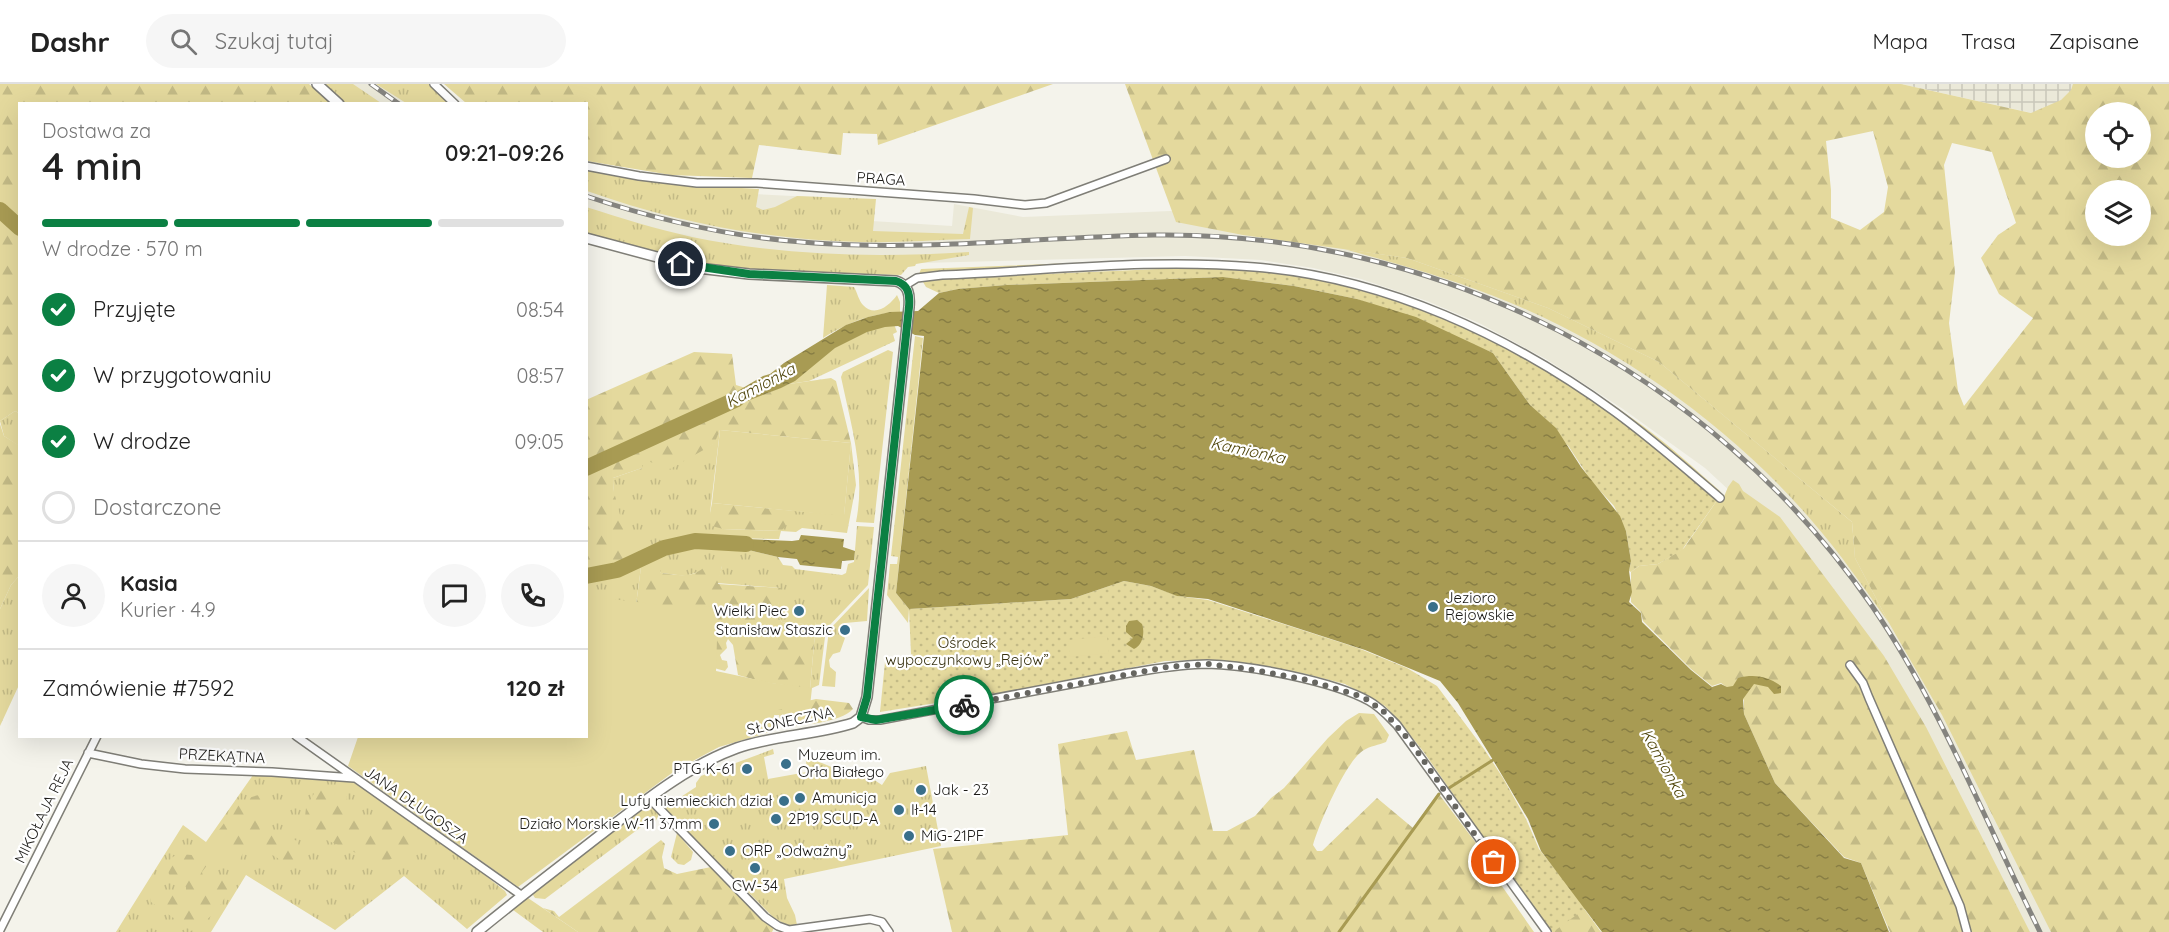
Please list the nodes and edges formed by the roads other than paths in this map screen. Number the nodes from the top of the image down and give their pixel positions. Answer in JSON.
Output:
{"nodes":[{"id":1,"x":317,"y":84,"type":"edge"},
{"id":2,"x":434,"y":84,"type":"edge"},
{"id":3,"x":337,"y":102,"type":"edge"},
{"id":4,"x":453,"y":102,"type":"edge"},
{"id":5,"x":1166,"y":159,"type":"dead end"},
{"id":6,"x":588,"y":166,"type":"edge"},
{"id":7,"x":588,"y":239,"type":"edge"},
{"id":8,"x":903,"y":285,"type":"junction"},
{"id":9,"x":1720,"y":498,"type":"dead end"},
{"id":10,"x":1850,"y":665,"type":"dead end"},
{"id":11,"x":861,"y":717,"type":"junction"},
{"id":12,"x":96,"y":738,"type":"edge"},
{"id":13,"x":299,"y":738,"type":"edge"},
{"id":14,"x":88,"y":753,"type":"junction"},
{"id":15,"x":354,"y":778,"type":"junction"},
{"id":16,"x":649,"y":798,"type":"junction"},
{"id":17,"x":521,"y":895,"type":"junction"},
{"id":18,"x":0,"y":930,"type":"edge"},
{"id":19,"x":477,"y":932,"type":"edge"},
{"id":20,"x":889,"y":932,"type":"edge"},
{"id":21,"x":1547,"y":932,"type":"edge"},
{"id":22,"x":1967,"y":932,"type":"edge"}],
"edges":[{"from":1,"to":3,"type":"street"},
{"from":2,"to":4,"type":"street"},
{"from":5,"to":6,"type":"street","name":"PRAGA"},
{"from":7,"to":8,"type":"street"},
{"from":8,"to":9,"type":"street"},
{"from":8,"to":11,"type":"street"},
{"from":10,"to":22,"type":"street"},
{"from":11,"to":16,"type":"street","name":"SŁONECZNA"},
{"from":11,"to":21,"type":"street","name":"SŁONECZNA"},
{"from":12,"to":14,"type":"street","name":"MIKOŁAJA REJA"},
{"from":13,"to":15,"type":"street","name":"JANA DŁUGOSZA"},
{"from":14,"to":15,"type":"street","name":"PRZEKĄTNA"},
{"from":14,"to":18,"type":"street","name":"MIKOŁAJA REJA"},
{"from":15,"to":17,"type":"street","name":"JANA DŁUGOSZA"},
{"from":16,"to":17,"type":"street","name":"SŁONECZNA"},
{"from":16,"to":20,"type":"street"},
{"from":17,"to":19,"type":"street","name":"SŁONECZNA"}]}
